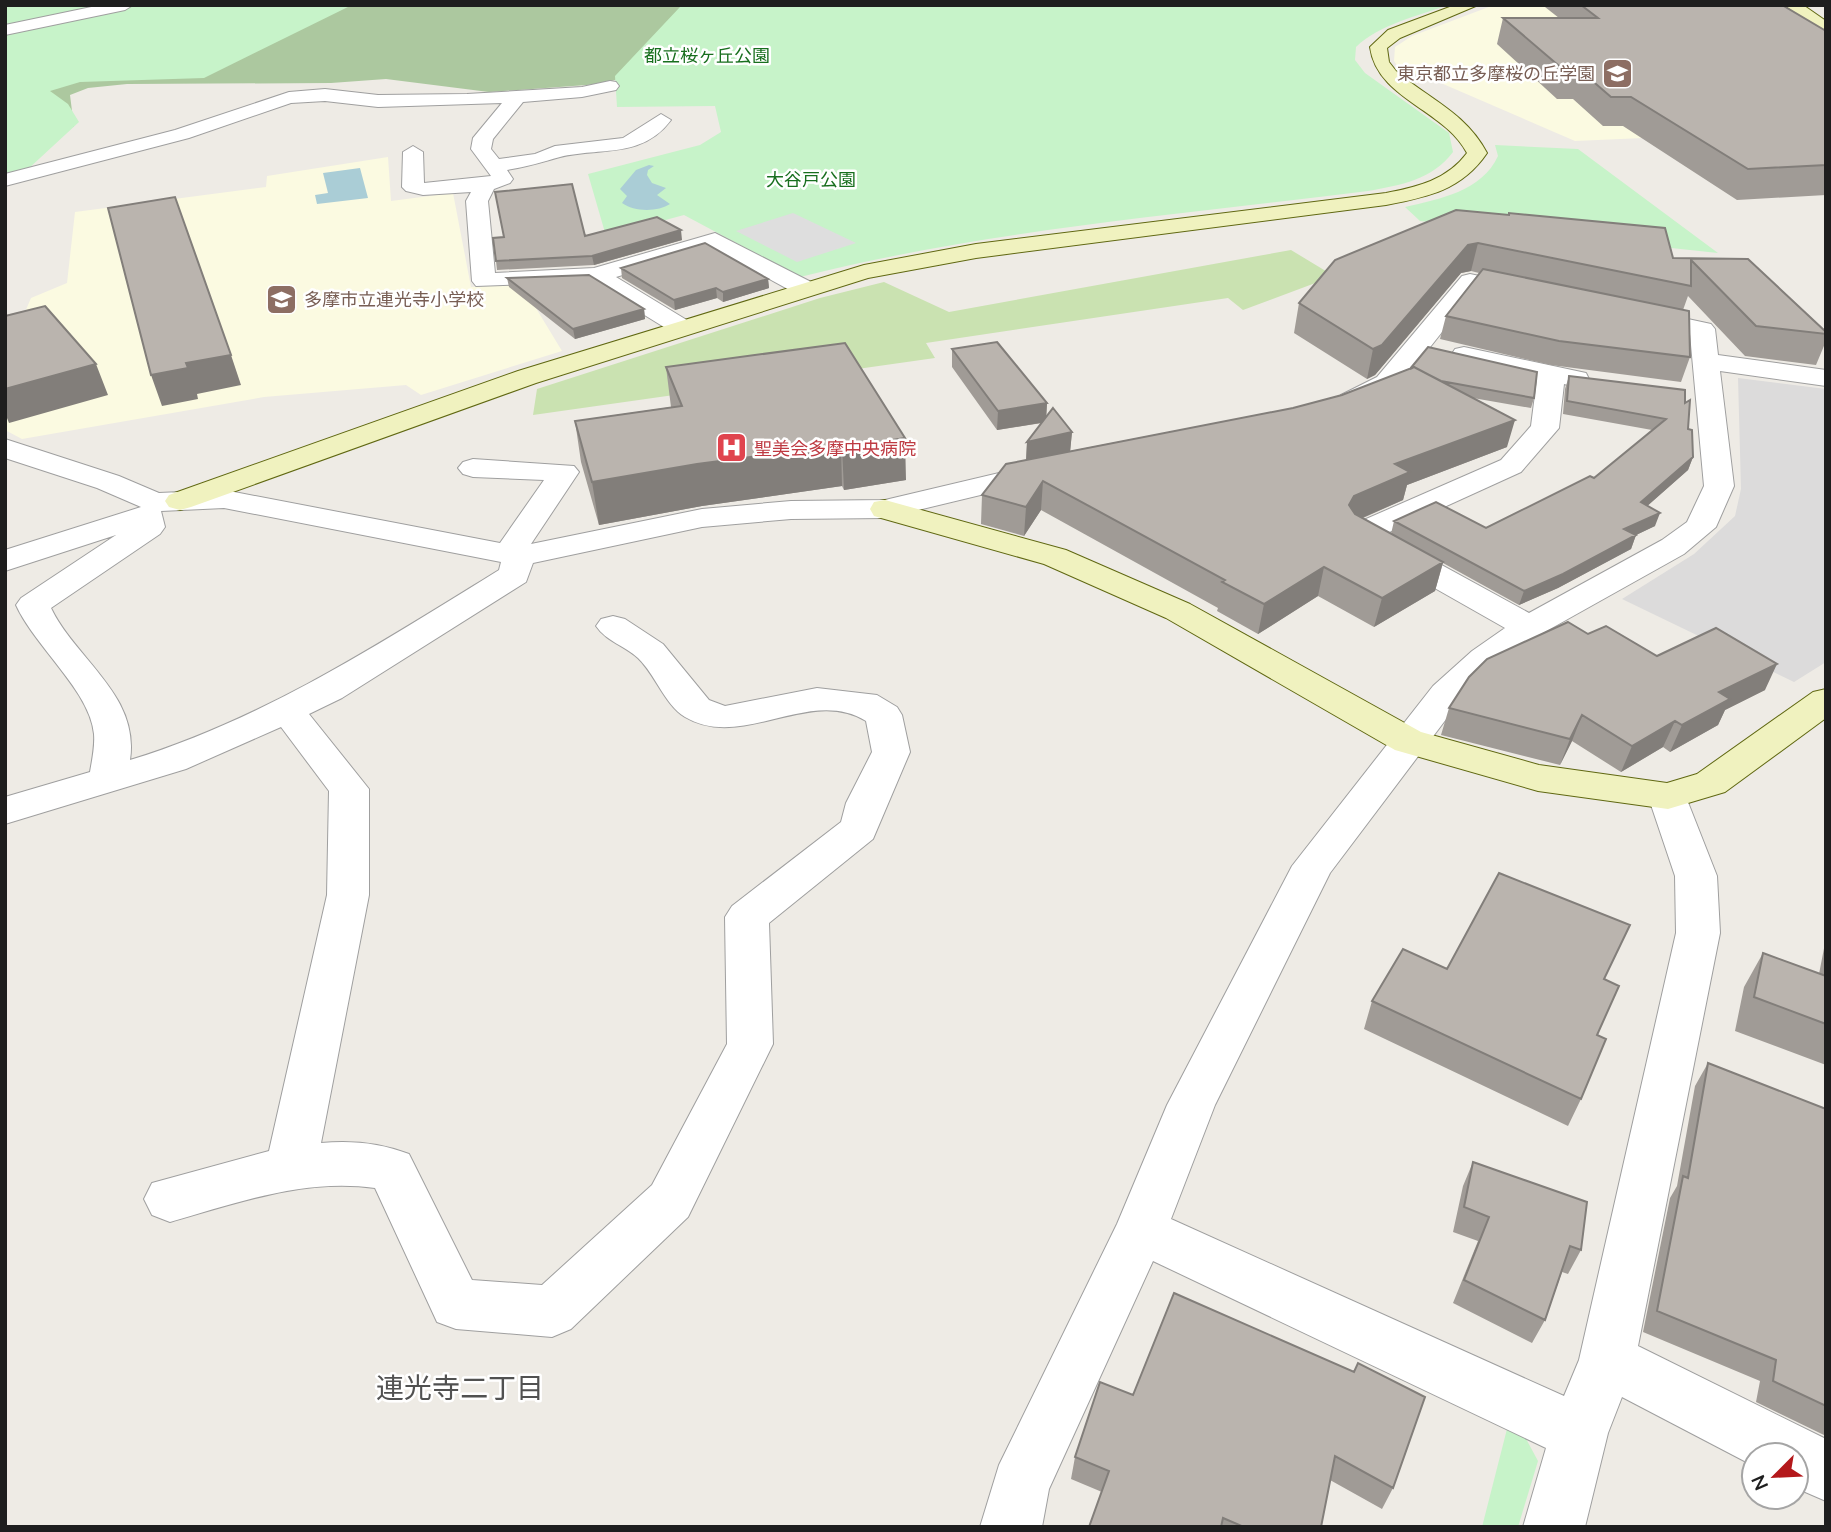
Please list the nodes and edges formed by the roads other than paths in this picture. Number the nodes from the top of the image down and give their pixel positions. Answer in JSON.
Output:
{"nodes":[{"id":1,"x":125,"y":5,"type":"edge"},
{"id":2,"x":1470,"y":5,"type":"edge"},
{"id":3,"x":1792,"y":5,"type":"edge"},
{"id":4,"x":1826,"y":29,"type":"edge"},
{"id":5,"x":5,"y":30,"type":"edge"},
{"id":6,"x":610,"y":86,"type":"dead end"},
{"id":7,"x":582,"y":92,"type":"junction"},
{"id":8,"x":517,"y":97,"type":"junction"},
{"id":9,"x":568,"y":115,"type":"dead end"},
{"id":10,"x":661,"y":120,"type":"dead end"},
{"id":11,"x":542,"y":135,"type":"dead end"},
{"id":12,"x":413,"y":152,"type":"dead end"},
{"id":13,"x":555,"y":152,"type":"junction"},
{"id":14,"x":490,"y":175,"type":"junction"},
{"id":15,"x":5,"y":180,"type":"edge"},
{"id":16,"x":596,"y":275,"type":"junction"},
{"id":17,"x":804,"y":288,"type":"junction"},
{"id":18,"x":1552,"y":298,"type":"edge"},
{"id":19,"x":1606,"y":309,"type":"edge"},
{"id":20,"x":681,"y":327,"type":"junction"},
{"id":21,"x":1419,"y":345,"type":"junction"},
{"id":22,"x":1551,"y":376,"type":"junction"},
{"id":23,"x":1826,"y":378,"type":"edge"},
{"id":24,"x":1604,"y":382,"type":"edge"},
{"id":25,"x":1701,"y":383,"type":"junction"},
{"id":26,"x":1326,"y":413,"type":"edge"},
{"id":27,"x":5,"y":448,"type":"edge"},
{"id":28,"x":1074,"y":464,"type":"edge"},
{"id":29,"x":473,"y":468,"type":"dead end"},
{"id":30,"x":180,"y":501,"type":"junction"},
{"id":31,"x":884,"y":509,"type":"junction"},
{"id":32,"x":148,"y":514,"type":"junction"},
{"id":33,"x":514,"y":555,"type":"junction"},
{"id":34,"x":5,"y":561,"type":"edge"},
{"id":35,"x":612,"y":626,"type":"dead end"},
{"id":36,"x":1529,"y":627,"type":"junction"},
{"id":37,"x":1826,"y":701,"type":"edge"},
{"id":38,"x":287,"y":710,"type":"junction"},
{"id":39,"x":1408,"y":741,"type":"junction"},
{"id":40,"x":108,"y":779,"type":"junction"},
{"id":41,"x":1668,"y":796,"type":"junction"},
{"id":42,"x":5,"y":811,"type":"edge"},
{"id":43,"x":291,"y":1167,"type":"junction"},
{"id":44,"x":170,"y":1199,"type":"dead end"},
{"id":45,"x":1141,"y":1230,"type":"junction"},
{"id":46,"x":1607,"y":1360,"type":"junction"},
{"id":47,"x":1579,"y":1433,"type":"junction"},
{"id":48,"x":1768,"y":1441,"type":"edge"},
{"id":49,"x":1810,"y":1462,"type":"edge"},
{"id":50,"x":1826,"y":1471,"type":"edge"},
{"id":51,"x":1011,"y":1527,"type":"edge"},
{"id":52,"x":1553,"y":1527,"type":"edge"}],
"edges":[{"from":1,"to":5,"type":"street"},
{"from":2,"to":17,"type":"street"},
{"from":3,"to":4,"type":"street"},
{"from":6,"to":7,"type":"street"},
{"from":7,"to":8,"type":"street"},
{"from":7,"to":9,"type":"street"},
{"from":8,"to":14,"type":"street"},
{"from":8,"to":15,"type":"street"},
{"from":10,"to":13,"type":"street"},
{"from":11,"to":13,"type":"street"},
{"from":12,"to":14,"type":"street"},
{"from":13,"to":14,"type":"street"},
{"from":14,"to":16,"type":"street"},
{"from":16,"to":17,"type":"street"},
{"from":16,"to":20,"type":"street"},
{"from":17,"to":20,"type":"street"},
{"from":18,"to":21,"type":"street"},
{"from":19,"to":25,"type":"street"},
{"from":20,"to":30,"type":"street"},
{"from":21,"to":22,"type":"street"},
{"from":21,"to":26,"type":"street"},
{"from":22,"to":24,"type":"street"},
{"from":22,"to":36,"type":"street"},
{"from":23,"to":25,"type":"street"},
{"from":25,"to":36,"type":"street"},
{"from":27,"to":30,"type":"street"},
{"from":28,"to":31,"type":"street"},
{"from":29,"to":33,"type":"street"},
{"from":30,"to":32,"type":"street"},
{"from":30,"to":33,"type":"street"},
{"from":31,"to":33,"type":"street"},
{"from":31,"to":39,"type":"street"},
{"from":32,"to":34,"type":"street"},
{"from":32,"to":40,"type":"street"},
{"from":33,"to":38,"type":"street"},
{"from":35,"to":43,"type":"street"},
{"from":36,"to":39,"type":"street"},
{"from":37,"to":41,"type":"street"},
{"from":38,"to":40,"type":"street"},
{"from":38,"to":43,"type":"street"},
{"from":39,"to":41,"type":"street"},
{"from":39,"to":45,"type":"street"},
{"from":40,"to":42,"type":"street"},
{"from":41,"to":46,"type":"street"},
{"from":43,"to":44,"type":"street"},
{"from":45,"to":47,"type":"street"},
{"from":45,"to":51,"type":"street"},
{"from":46,"to":47,"type":"street"},
{"from":46,"to":48,"type":"street"},
{"from":47,"to":52,"type":"street"},
{"from":49,"to":50,"type":"street"}]}
